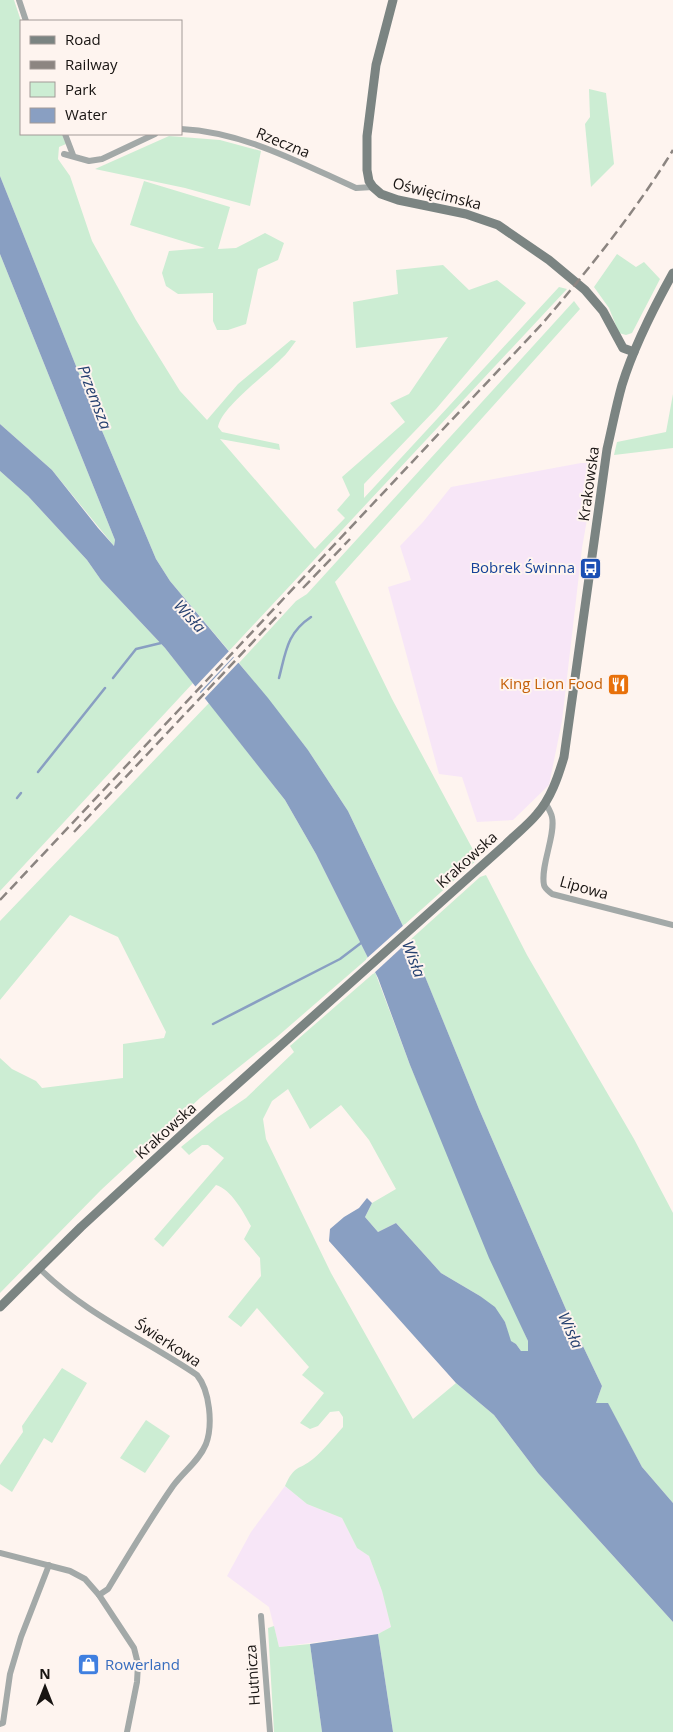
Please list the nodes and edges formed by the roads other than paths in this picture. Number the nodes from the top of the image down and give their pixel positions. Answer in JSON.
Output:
{"nodes":[{"id":1,"x":18,"y":0,"type":"edge"},
{"id":2,"x":394,"y":0,"type":"edge"},
{"id":3,"x":26,"y":20,"type":"edge"},
{"id":4,"x":182,"y":129,"type":"edge"},
{"id":5,"x":65,"y":135,"type":"edge"},
{"id":6,"x":153,"y":135,"type":"edge"},
{"id":7,"x":64,"y":154,"type":"dead end"},
{"id":8,"x":73,"y":155,"type":"junction"},
{"id":9,"x":373,"y":188,"type":"junction"},
{"id":10,"x":673,"y":273,"type":"edge"},
{"id":11,"x":634,"y":352,"type":"junction"},
{"id":12,"x":545,"y":802,"type":"junction"},
{"id":13,"x":673,"y":925,"type":"edge"},
{"id":14,"x":39,"y":1268,"type":"junction"},
{"id":15,"x":0,"y":1307,"type":"edge"},
{"id":16,"x":0,"y":1553,"type":"edge"},
{"id":17,"x":49,"y":1565,"type":"junction"},
{"id":18,"x":99,"y":1595,"type":"junction"},
{"id":19,"x":262,"y":1616,"type":"dead end"},
{"id":20,"x":0,"y":1724,"type":"edge"},
{"id":21,"x":127,"y":1732,"type":"edge"},
{"id":22,"x":270,"y":1732,"type":"edge"}],
"edges":[{"from":1,"to":3,"type":"street"},
{"from":2,"to":9,"type":"street","name":"Oświęcimska"},
{"from":4,"to":9,"type":"street","name":"Rzeczna"},
{"from":5,"to":8,"type":"street"},
{"from":6,"to":8,"type":"street"},
{"from":7,"to":8,"type":"street"},
{"from":9,"to":11,"type":"street","name":"Oświęcimska"},
{"from":10,"to":11,"type":"street","name":"Krakowska"},
{"from":11,"to":12,"type":"street","name":"Krakowska"},
{"from":12,"to":13,"type":"street","name":"Lipowa"},
{"from":12,"to":14,"type":"street","name":"Krakowska"},
{"from":14,"to":15,"type":"street","name":"Krakowska"},
{"from":14,"to":18,"type":"street","name":"Świerkowa"},
{"from":16,"to":17,"type":"street"},
{"from":17,"to":18,"type":"street"},
{"from":17,"to":20,"type":"street"},
{"from":18,"to":21,"type":"street"},
{"from":19,"to":22,"type":"street","name":"Hutnicza"}]}
